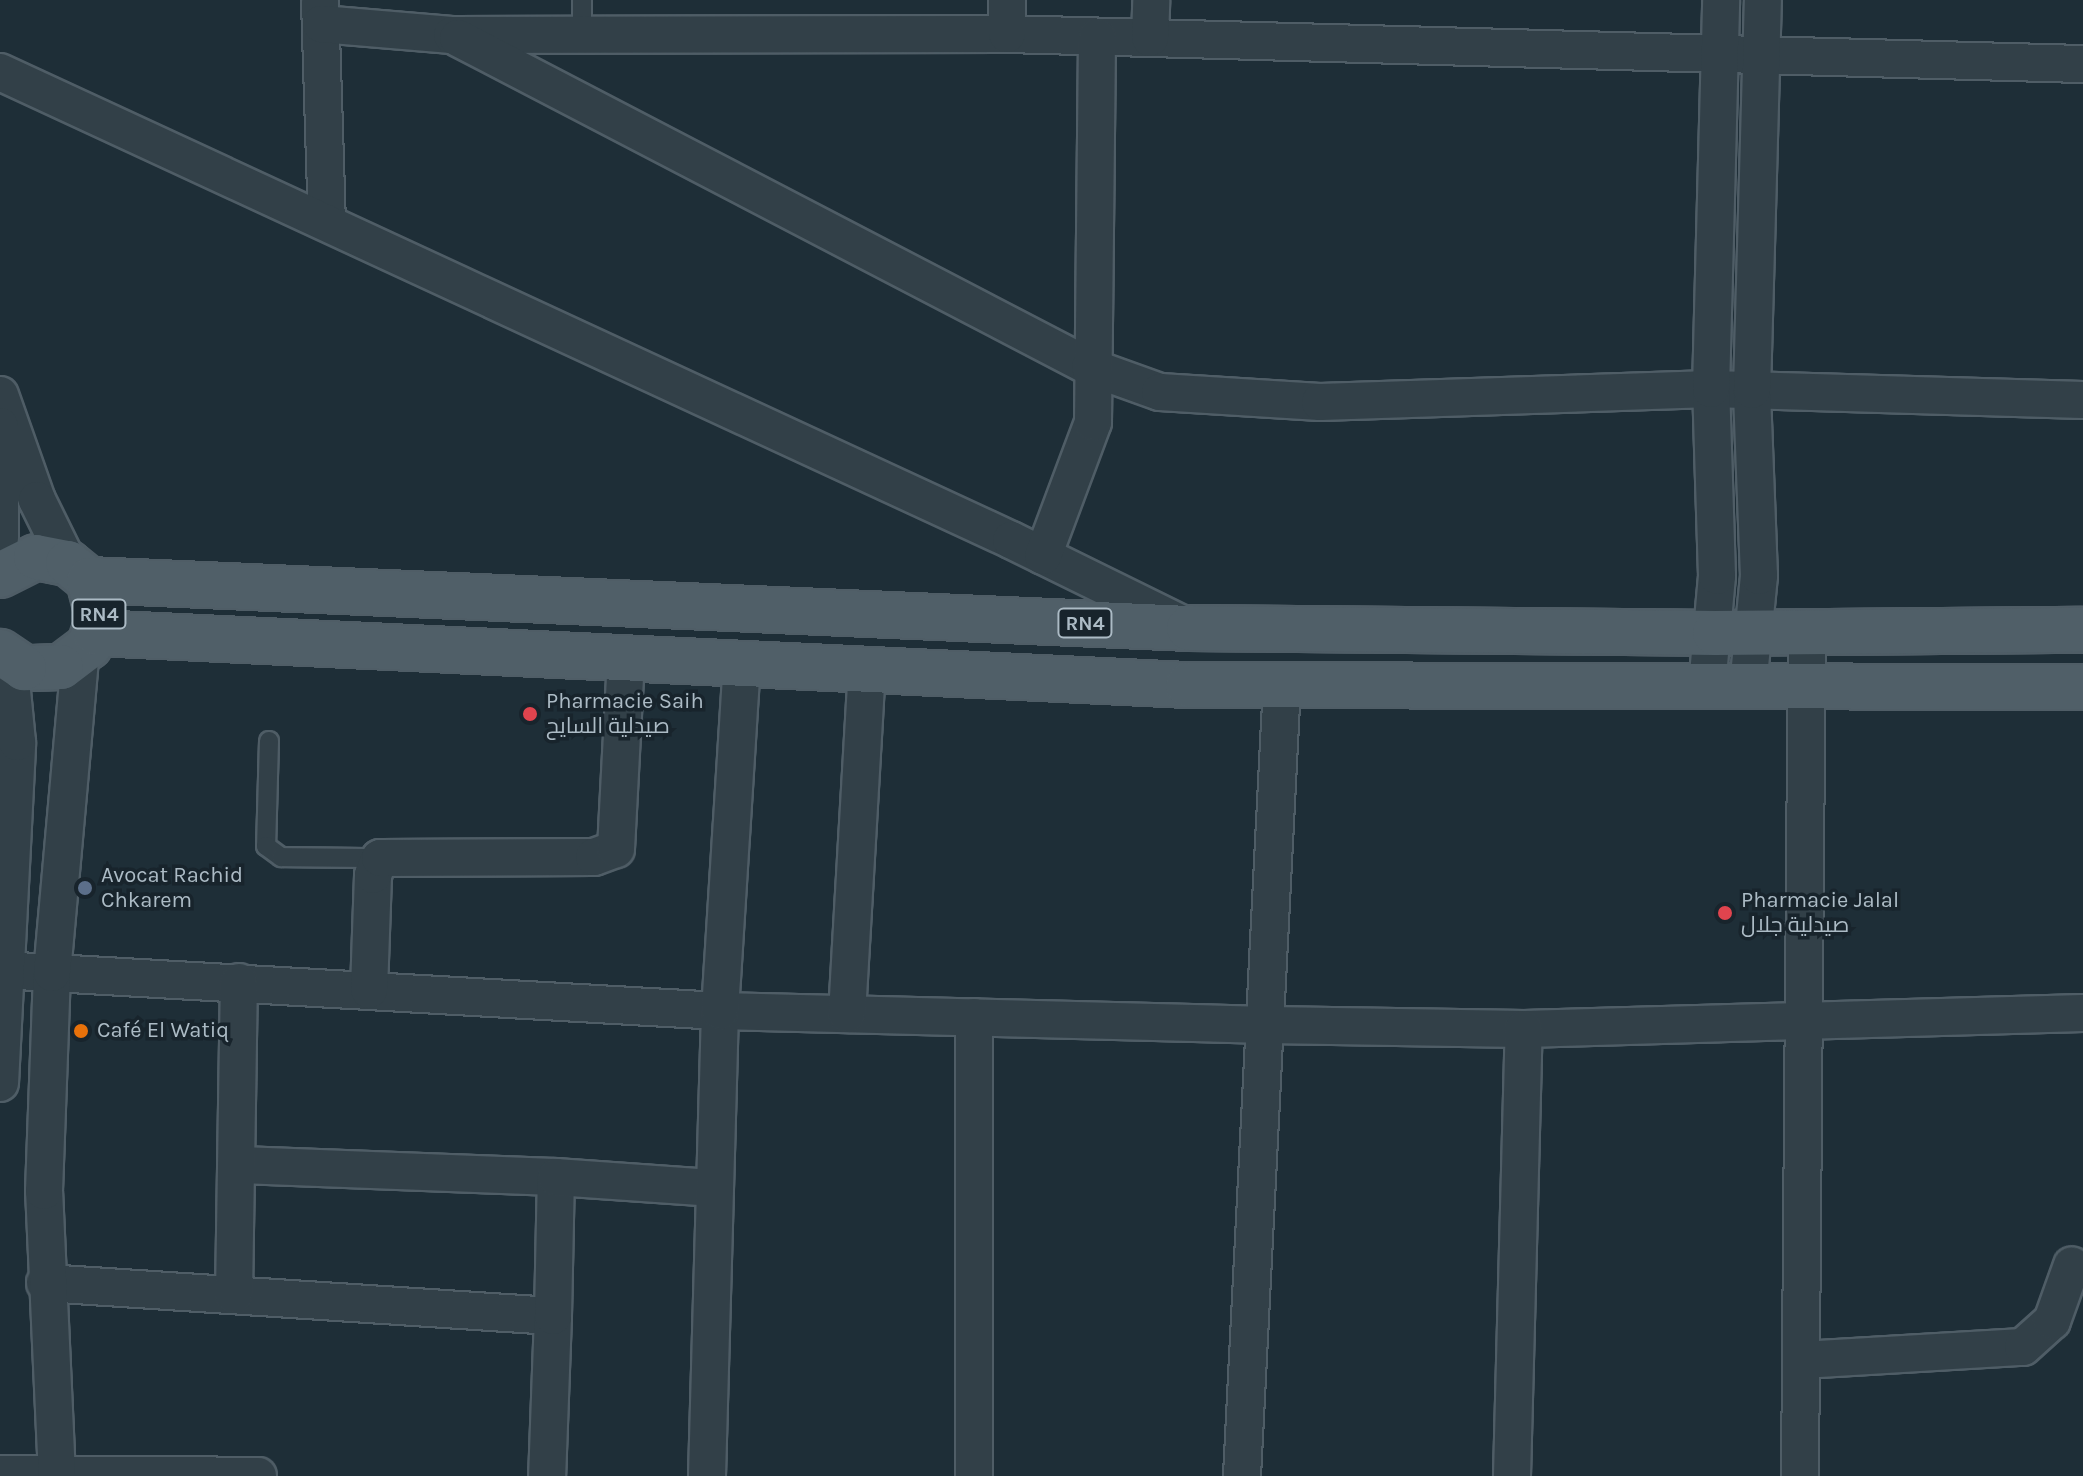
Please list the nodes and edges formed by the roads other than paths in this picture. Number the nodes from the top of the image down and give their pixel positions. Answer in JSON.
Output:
{"nodes":[{"id":1,"x":1151,"y":0,"type":"edge"},
{"id":2,"x":1721,"y":0,"type":"edge"},
{"id":3,"x":1763,"y":0,"type":"edge"},
{"id":4,"x":321,"y":12,"type":"edge"},
{"id":5,"x":1007,"y":17,"type":"edge"},
{"id":6,"x":582,"y":18,"type":"edge"},
{"id":7,"x":452,"y":35,"type":"junction"},
{"id":8,"x":1097,"y":37,"type":"junction"},
{"id":9,"x":1150,"y":38,"type":"junction"},
{"id":10,"x":1724,"y":51,"type":"junction"},
{"id":11,"x":1765,"y":52,"type":"junction"},
{"id":12,"x":2083,"y":64,"type":"edge"},
{"id":13,"x":0,"y":72,"type":"edge"},
{"id":14,"x":327,"y":221,"type":"junction"},
{"id":15,"x":1090,"y":367,"type":"junction"},
{"id":16,"x":1711,"y":389,"type":"junction"},
{"id":17,"x":1752,"y":390,"type":"junction"},
{"id":18,"x":0,"y":395,"type":"edge"},
{"id":19,"x":2083,"y":400,"type":"edge"},
{"id":20,"x":0,"y":404,"type":"edge"},
{"id":21,"x":0,"y":538,"type":"edge"},
{"id":22,"x":1043,"y":556,"type":"junction"},
{"id":23,"x":78,"y":571,"type":"junction"},
{"id":24,"x":0,"y":575,"type":"edge"},
{"id":25,"x":1189,"y":628,"type":"junction"},
{"id":26,"x":1807,"y":629,"type":"junction"},
{"id":27,"x":2083,"y":630,"type":"edge"},
{"id":28,"x":1736,"y":632,"type":"junction"},
{"id":29,"x":88,"y":645,"type":"junction"},
{"id":30,"x":4,"y":656,"type":"edge"},
{"id":31,"x":626,"y":658,"type":"junction"},
{"id":32,"x":742,"y":664,"type":"junction"},
{"id":33,"x":867,"y":669,"type":"junction"},
{"id":34,"x":1282,"y":685,"type":"junction"},
{"id":35,"x":1728,"y":686,"type":"junction"},
{"id":36,"x":1807,"y":686,"type":"junction"},
{"id":37,"x":2083,"y":687,"type":"edge"},
{"id":38,"x":269,"y":741,"type":"dead end"},
{"id":39,"x":380,"y":858,"type":"junction"},
{"id":40,"x":6,"y":867,"type":"edge"},
{"id":41,"x":4,"y":970,"type":"edge"},
{"id":42,"x":52,"y":973,"type":"junction"},
{"id":43,"x":239,"y":982,"type":"junction"},
{"id":44,"x":369,"y":990,"type":"junction"},
{"id":45,"x":720,"y":1011,"type":"junction"},
{"id":46,"x":2083,"y":1013,"type":"edge"},
{"id":47,"x":847,"y":1014,"type":"junction"},
{"id":48,"x":974,"y":1017,"type":"junction"},
{"id":49,"x":1806,"y":1024,"type":"junction"},
{"id":50,"x":1268,"y":1025,"type":"junction"},
{"id":51,"x":1524,"y":1029,"type":"junction"},
{"id":52,"x":0,"y":1083,"type":"edge"},
{"id":53,"x":239,"y":1165,"type":"junction"},
{"id":54,"x":556,"y":1177,"type":"junction"},
{"id":55,"x":715,"y":1188,"type":"junction"},
{"id":56,"x":2072,"y":1265,"type":"dead end"},
{"id":57,"x":45,"y":1283,"type":"junction"},
{"id":58,"x":234,"y":1295,"type":"junction"},
{"id":59,"x":553,"y":1316,"type":"junction"},
{"id":60,"x":1802,"y":1360,"type":"junction"},
{"id":61,"x":0,"y":1474,"type":"edge"},
{"id":62,"x":57,"y":1475,"type":"edge"},
{"id":63,"x":224,"y":1476,"type":"edge"},
{"id":64,"x":258,"y":1476,"type":"edge"},
{"id":65,"x":547,"y":1476,"type":"edge"},
{"id":66,"x":707,"y":1476,"type":"edge"},
{"id":67,"x":974,"y":1476,"type":"edge"},
{"id":68,"x":1242,"y":1476,"type":"edge"},
{"id":69,"x":1512,"y":1476,"type":"edge"},
{"id":70,"x":1800,"y":1476,"type":"edge"}],
"edges":[{"from":1,"to":9,"type":"street"},
{"from":2,"to":10,"type":"street"},
{"from":3,"to":11,"type":"street"},
{"from":4,"to":7,"type":"street"},
{"from":4,"to":14,"type":"street"},
{"from":5,"to":6,"type":"street"},
{"from":5,"to":8,"type":"street"},
{"from":6,"to":7,"type":"street"},
{"from":7,"to":15,"type":"street"},
{"from":8,"to":9,"type":"street"},
{"from":8,"to":15,"type":"street"},
{"from":9,"to":10,"type":"street"},
{"from":10,"to":11,"type":"street"},
{"from":10,"to":16,"type":"street"},
{"from":11,"to":12,"type":"street"},
{"from":11,"to":17,"type":"street"},
{"from":13,"to":14,"type":"street"},
{"from":14,"to":22,"type":"street"},
{"from":15,"to":16,"type":"street"},
{"from":15,"to":22,"type":"street"},
{"from":16,"to":17,"type":"street"},
{"from":16,"to":28,"type":"street"},
{"from":17,"to":19,"type":"street"},
{"from":17,"to":28,"type":"street"},
{"from":18,"to":23,"type":"street"},
{"from":20,"to":21,"type":"street"},
{"from":22,"to":25,"type":"street"},
{"from":23,"to":24,"type":"main road","number":"RN4"},
{"from":23,"to":25,"type":"main road","number":"RN4"},
{"from":23,"to":29,"type":"main road","number":"RN4"},
{"from":25,"to":28,"type":"main road","number":"RN4"},
{"from":26,"to":27,"type":"main road","number":"RN4"},
{"from":26,"to":28,"type":"main road","number":"RN4"},
{"from":26,"to":36,"type":"street"},
{"from":28,"to":35,"type":"street"},
{"from":29,"to":30,"type":"main road","number":"RN4"},
{"from":29,"to":31,"type":"main road","number":"RN4"},
{"from":29,"to":42,"type":"street"},
{"from":30,"to":40,"type":"street"},
{"from":31,"to":32,"type":"main road","number":"RN4"},
{"from":31,"to":39,"type":"street"},
{"from":32,"to":33,"type":"main road","number":"RN4"},
{"from":32,"to":45,"type":"street"},
{"from":33,"to":34,"type":"main road","number":"RN4"},
{"from":33,"to":47,"type":"street"},
{"from":34,"to":35,"type":"main road","number":"RN4"},
{"from":34,"to":50,"type":"street"},
{"from":35,"to":36,"type":"main road","number":"RN4"},
{"from":36,"to":37,"type":"main road","number":"RN4"},
{"from":36,"to":49,"type":"street"},
{"from":38,"to":39,"type":"lane"},
{"from":39,"to":44,"type":"street"},
{"from":40,"to":41,"type":"street"},
{"from":41,"to":42,"type":"street"},
{"from":41,"to":52,"type":"street"},
{"from":42,"to":43,"type":"street"},
{"from":42,"to":57,"type":"street"},
{"from":43,"to":44,"type":"street"},
{"from":43,"to":53,"type":"street"},
{"from":44,"to":45,"type":"street"},
{"from":45,"to":47,"type":"street"},
{"from":45,"to":55,"type":"street"},
{"from":46,"to":49,"type":"street"},
{"from":47,"to":48,"type":"street"},
{"from":48,"to":50,"type":"street"},
{"from":48,"to":67,"type":"street"},
{"from":49,"to":51,"type":"street"},
{"from":49,"to":60,"type":"street"},
{"from":50,"to":51,"type":"street"},
{"from":50,"to":68,"type":"street"},
{"from":51,"to":69,"type":"street"},
{"from":53,"to":54,"type":"street"},
{"from":53,"to":58,"type":"street"},
{"from":54,"to":55,"type":"street"},
{"from":54,"to":59,"type":"street"},
{"from":55,"to":66,"type":"street"},
{"from":56,"to":60,"type":"street"},
{"from":57,"to":58,"type":"street"},
{"from":57,"to":62,"type":"street"},
{"from":58,"to":59,"type":"street"},
{"from":59,"to":65,"type":"street"},
{"from":60,"to":70,"type":"street"},
{"from":61,"to":62,"type":"street"},
{"from":62,"to":63,"type":"street"},
{"from":63,"to":64,"type":"street"}]}
